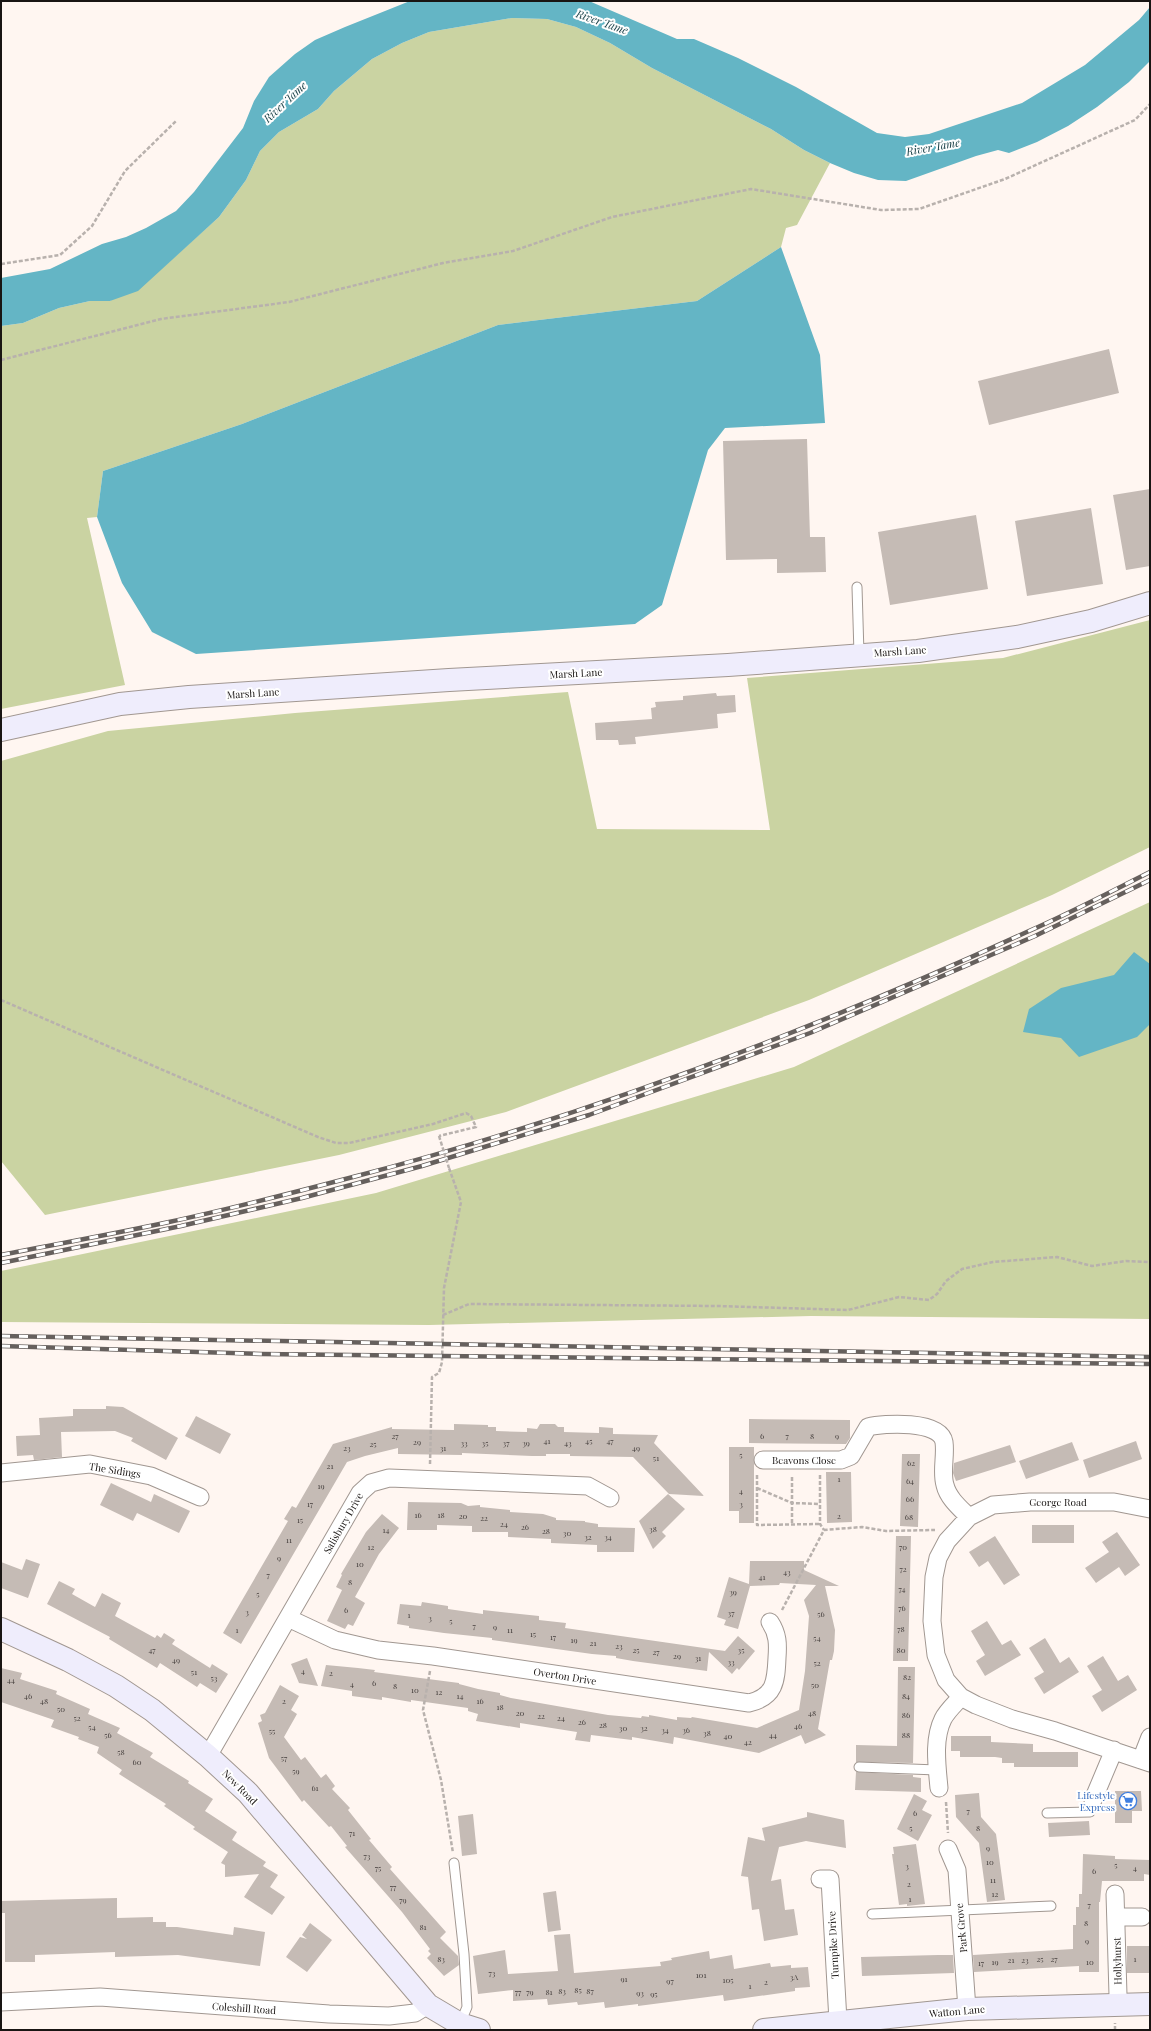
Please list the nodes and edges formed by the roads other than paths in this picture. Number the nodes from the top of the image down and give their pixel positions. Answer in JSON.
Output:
{"nodes":[{"id":1,"x":857,"y":586,"type":"dead end"},
{"id":2,"x":1150,"y":603,"type":"edge"},
{"id":3,"x":859,"y":654,"type":"junction"},
{"id":4,"x":1,"y":730,"type":"edge"},
{"id":5,"x":763,"y":1460,"type":"road end"},
{"id":6,"x":1,"y":1473,"type":"edge"},
{"id":7,"x":200,"y":1497,"type":"dead end"},
{"id":8,"x":610,"y":1498,"type":"dead end"},
{"id":9,"x":1150,"y":1509,"type":"edge"},
{"id":10,"x":969,"y":1517,"type":"junction"},
{"id":11,"x":288,"y":1618,"type":"junction"},
{"id":12,"x":770,"y":1622,"type":"road end"},
{"id":13,"x":1,"y":1629,"type":"edge"},
{"id":14,"x":961,"y":1697,"type":"junction"},
{"id":15,"x":1150,"y":1737,"type":"edge"},
{"id":16,"x":1114,"y":1750,"type":"junction"},
{"id":17,"x":208,"y":1756,"type":"junction"},
{"id":18,"x":1145,"y":1761,"type":"edge"},
{"id":19,"x":859,"y":1767,"type":"dead end"},
{"id":20,"x":938,"y":1770,"type":"junction"},
{"id":21,"x":939,"y":1788,"type":"road end"},
{"id":22,"x":1092,"y":1800,"type":"joint"},
{"id":23,"x":1047,"y":1813,"type":"dead end"},
{"id":24,"x":948,"y":1849,"type":"road end"},
{"id":25,"x":454,"y":1863,"type":"road end"},
{"id":26,"x":820,"y":1879,"type":"dead end"},
{"id":27,"x":1115,"y":1894,"type":"dead end"},
{"id":28,"x":1052,"y":1906,"type":"dead end"},
{"id":29,"x":960,"y":1910,"type":"junction"},
{"id":30,"x":872,"y":1914,"type":"dead end"},
{"id":31,"x":1116,"y":1917,"type":"junction"},
{"id":32,"x":1142,"y":1917,"type":"dead end"},
{"id":33,"x":1,"y":2002,"type":"edge"},
{"id":34,"x":1150,"y":2004,"type":"edge"},
{"id":35,"x":428,"y":2005,"type":"junction"},
{"id":36,"x":1116,"y":2005,"type":"junction"},
{"id":37,"x":967,"y":2009,"type":"junction"},
{"id":38,"x":838,"y":2021,"type":"junction"},
{"id":39,"x":389,"y":2023,"type":"edge"},
{"id":40,"x":469,"y":2027,"type":"edge"},
{"id":41,"x":776,"y":2029,"type":"edge"}],
"edges":[{"from":1,"to":3,"type":"lane"},
{"from":2,"to":3,"type":"main road","name":"Marsh Lane"},
{"from":3,"to":4,"type":"main road","name":"Marsh Lane"},
{"from":5,"to":10,"type":"street","name":"Beavons Close"},
{"from":6,"to":7,"type":"street","name":"The Sidings"},
{"from":8,"to":11,"type":"street","name":"Salisbury Drive"},
{"from":9,"to":10,"type":"street","name":"George Road"},
{"from":10,"to":14,"type":"street","name":"George Road"},
{"from":11,"to":12,"type":"street","name":"Overton Drive"},
{"from":11,"to":17,"type":"street","name":"Salisbury Drive"},
{"from":13,"to":17,"type":"main road","name":"New Road"},
{"from":14,"to":16,"type":"street","name":"George Road"},
{"from":14,"to":20,"type":"street"},
{"from":15,"to":18,"type":"street"},
{"from":16,"to":18,"type":"street","name":"George Road"},
{"from":16,"to":22,"type":"street"},
{"from":17,"to":35,"type":"main road","name":"New Road"},
{"from":19,"to":20,"type":"lane"},
{"from":20,"to":21,"type":"street"},
{"from":22,"to":23,"type":"lane"},
{"from":24,"to":29,"type":"street","name":"Park Grove"},
{"from":25,"to":40,"type":"lane"},
{"from":26,"to":38,"type":"street","name":"Turnpike Drive"},
{"from":27,"to":31,"type":"street","name":"Hollyhurst"},
{"from":28,"to":29,"type":"lane"},
{"from":29,"to":30,"type":"lane"},
{"from":29,"to":37,"type":"street","name":"Park Grove"},
{"from":31,"to":32,"type":"street"},
{"from":31,"to":36,"type":"street","name":"Hollyhurst"},
{"from":33,"to":39,"type":"street","name":"Coleshill Road"},
{"from":34,"to":36,"type":"main road","name":"Watton Lane"},
{"from":35,"to":39,"type":"street","name":"Coleshill Road"},
{"from":35,"to":40,"type":"main road"},
{"from":36,"to":37,"type":"main road","name":"Watton Lane"},
{"from":37,"to":38,"type":"main road","name":"Watton Lane"},
{"from":38,"to":41,"type":"main road","name":"Watton Lane"}]}
